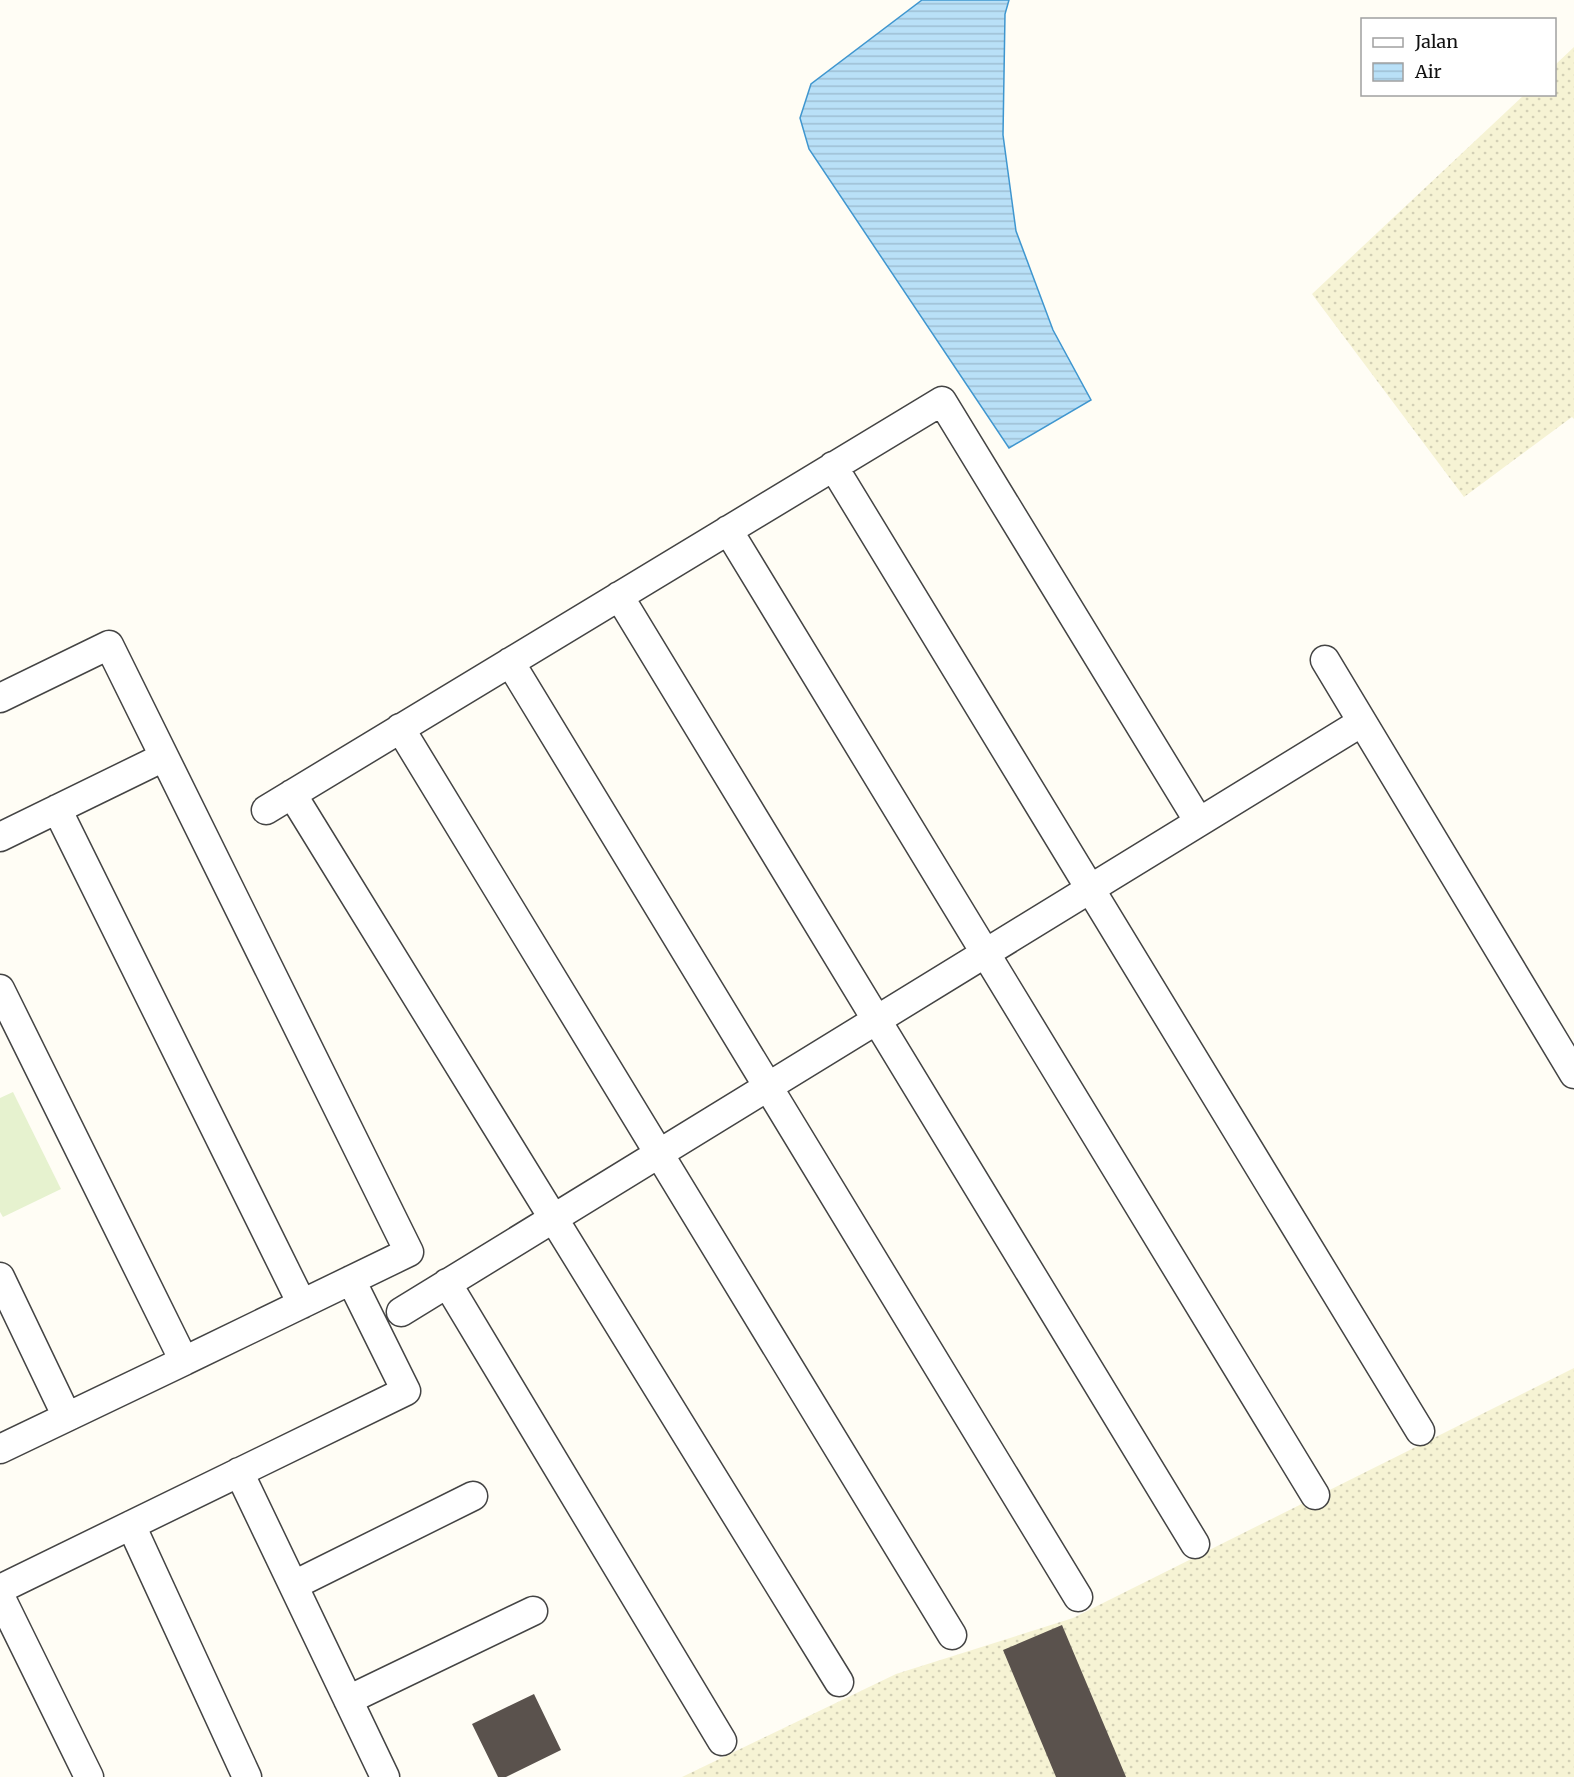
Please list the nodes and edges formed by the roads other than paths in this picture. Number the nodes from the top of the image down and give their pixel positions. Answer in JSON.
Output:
{"nodes":[{"id":1,"x":833,"y":466,"type":"junction"},
{"id":2,"x":728,"y":530,"type":"junction"},
{"id":3,"x":619,"y":596,"type":"junction"},
{"id":4,"x":1325,"y":660,"type":"dead end"},
{"id":5,"x":510,"y":662,"type":"junction"},
{"id":6,"x":0,"y":698,"type":"edge"},
{"id":7,"x":1362,"y":722,"type":"junction"},
{"id":8,"x":400,"y":728,"type":"junction"},
{"id":9,"x":164,"y":757,"type":"junction"},
{"id":10,"x":292,"y":794,"type":"junction"},
{"id":11,"x":57,"y":809,"type":"junction"},
{"id":12,"x":267,"y":810,"type":"dead end"},
{"id":13,"x":1199,"y":822,"type":"junction"},
{"id":14,"x":0,"y":837,"type":"edge"},
{"id":15,"x":1090,"y":889,"type":"junction"},
{"id":16,"x":985,"y":953,"type":"junction"},
{"id":17,"x":0,"y":989,"type":"edge"},
{"id":18,"x":877,"y":1020,"type":"junction"},
{"id":19,"x":1574,"y":1074,"type":"edge"},
{"id":20,"x":768,"y":1087,"type":"junction"},
{"id":21,"x":659,"y":1154,"type":"junction"},
{"id":22,"x":554,"y":1218,"type":"junction"},
{"id":23,"x":0,"y":1277,"type":"edge"},
{"id":24,"x":351,"y":1280,"type":"junction"},
{"id":25,"x":447,"y":1283,"type":"junction"},
{"id":26,"x":302,"y":1304,"type":"junction"},
{"id":27,"x":401,"y":1312,"type":"dead end"},
{"id":28,"x":184,"y":1361,"type":"junction"},
{"id":29,"x":67,"y":1416,"type":"junction"},
{"id":30,"x":1420,"y":1431,"type":"dead end"},
{"id":31,"x":0,"y":1449,"type":"edge"},
{"id":32,"x":239,"y":1472,"type":"junction"},
{"id":33,"x":1315,"y":1495,"type":"dead end"},
{"id":34,"x":473,"y":1496,"type":"dead end"},
{"id":35,"x":131,"y":1525,"type":"junction"},
{"id":36,"x":1195,"y":1544,"type":"dead end"},
{"id":37,"x":294,"y":1586,"type":"junction"},
{"id":38,"x":0,"y":1589,"type":"edge"},
{"id":39,"x":0,"y":1596,"type":"edge"},
{"id":40,"x":1078,"y":1597,"type":"dead end"},
{"id":41,"x":533,"y":1611,"type":"dead end"},
{"id":42,"x":951,"y":1635,"type":"dead end"},
{"id":43,"x":839,"y":1682,"type":"dead end"},
{"id":44,"x":348,"y":1700,"type":"junction"},
{"id":45,"x":722,"y":1741,"type":"dead end"},
{"id":46,"x":89,"y":1777,"type":"edge"},
{"id":47,"x":247,"y":1777,"type":"edge"},
{"id":48,"x":385,"y":1777,"type":"edge"}],
"edges":[{"from":1,"to":2,"type":"street"},
{"from":1,"to":13,"type":"street"},
{"from":1,"to":15,"type":"street"},
{"from":2,"to":3,"type":"street"},
{"from":2,"to":16,"type":"street"},
{"from":3,"to":5,"type":"street"},
{"from":3,"to":18,"type":"street"},
{"from":4,"to":7,"type":"street"},
{"from":5,"to":8,"type":"street"},
{"from":5,"to":20,"type":"street"},
{"from":6,"to":9,"type":"street"},
{"from":7,"to":13,"type":"street"},
{"from":7,"to":19,"type":"street"},
{"from":8,"to":10,"type":"street"},
{"from":8,"to":21,"type":"street"},
{"from":9,"to":11,"type":"street"},
{"from":9,"to":24,"type":"street"},
{"from":10,"to":12,"type":"street"},
{"from":10,"to":22,"type":"street"},
{"from":11,"to":14,"type":"street"},
{"from":11,"to":26,"type":"street"},
{"from":13,"to":15,"type":"street"},
{"from":15,"to":16,"type":"street"},
{"from":15,"to":30,"type":"street"},
{"from":16,"to":18,"type":"street"},
{"from":16,"to":33,"type":"street"},
{"from":17,"to":28,"type":"street"},
{"from":18,"to":20,"type":"street"},
{"from":18,"to":36,"type":"street"},
{"from":20,"to":21,"type":"street"},
{"from":20,"to":40,"type":"street"},
{"from":21,"to":22,"type":"street"},
{"from":21,"to":42,"type":"street"},
{"from":22,"to":25,"type":"street"},
{"from":22,"to":43,"type":"street"},
{"from":23,"to":29,"type":"street"},
{"from":24,"to":26,"type":"street"},
{"from":24,"to":32,"type":"street"},
{"from":25,"to":27,"type":"street"},
{"from":25,"to":45,"type":"street"},
{"from":26,"to":28,"type":"street"},
{"from":28,"to":29,"type":"street"},
{"from":29,"to":31,"type":"street"},
{"from":32,"to":35,"type":"street"},
{"from":32,"to":37,"type":"street"},
{"from":34,"to":37,"type":"street"},
{"from":35,"to":38,"type":"street"},
{"from":35,"to":47,"type":"street"},
{"from":37,"to":44,"type":"street"},
{"from":39,"to":46,"type":"street"},
{"from":41,"to":44,"type":"street"},
{"from":44,"to":48,"type":"street"}]}
